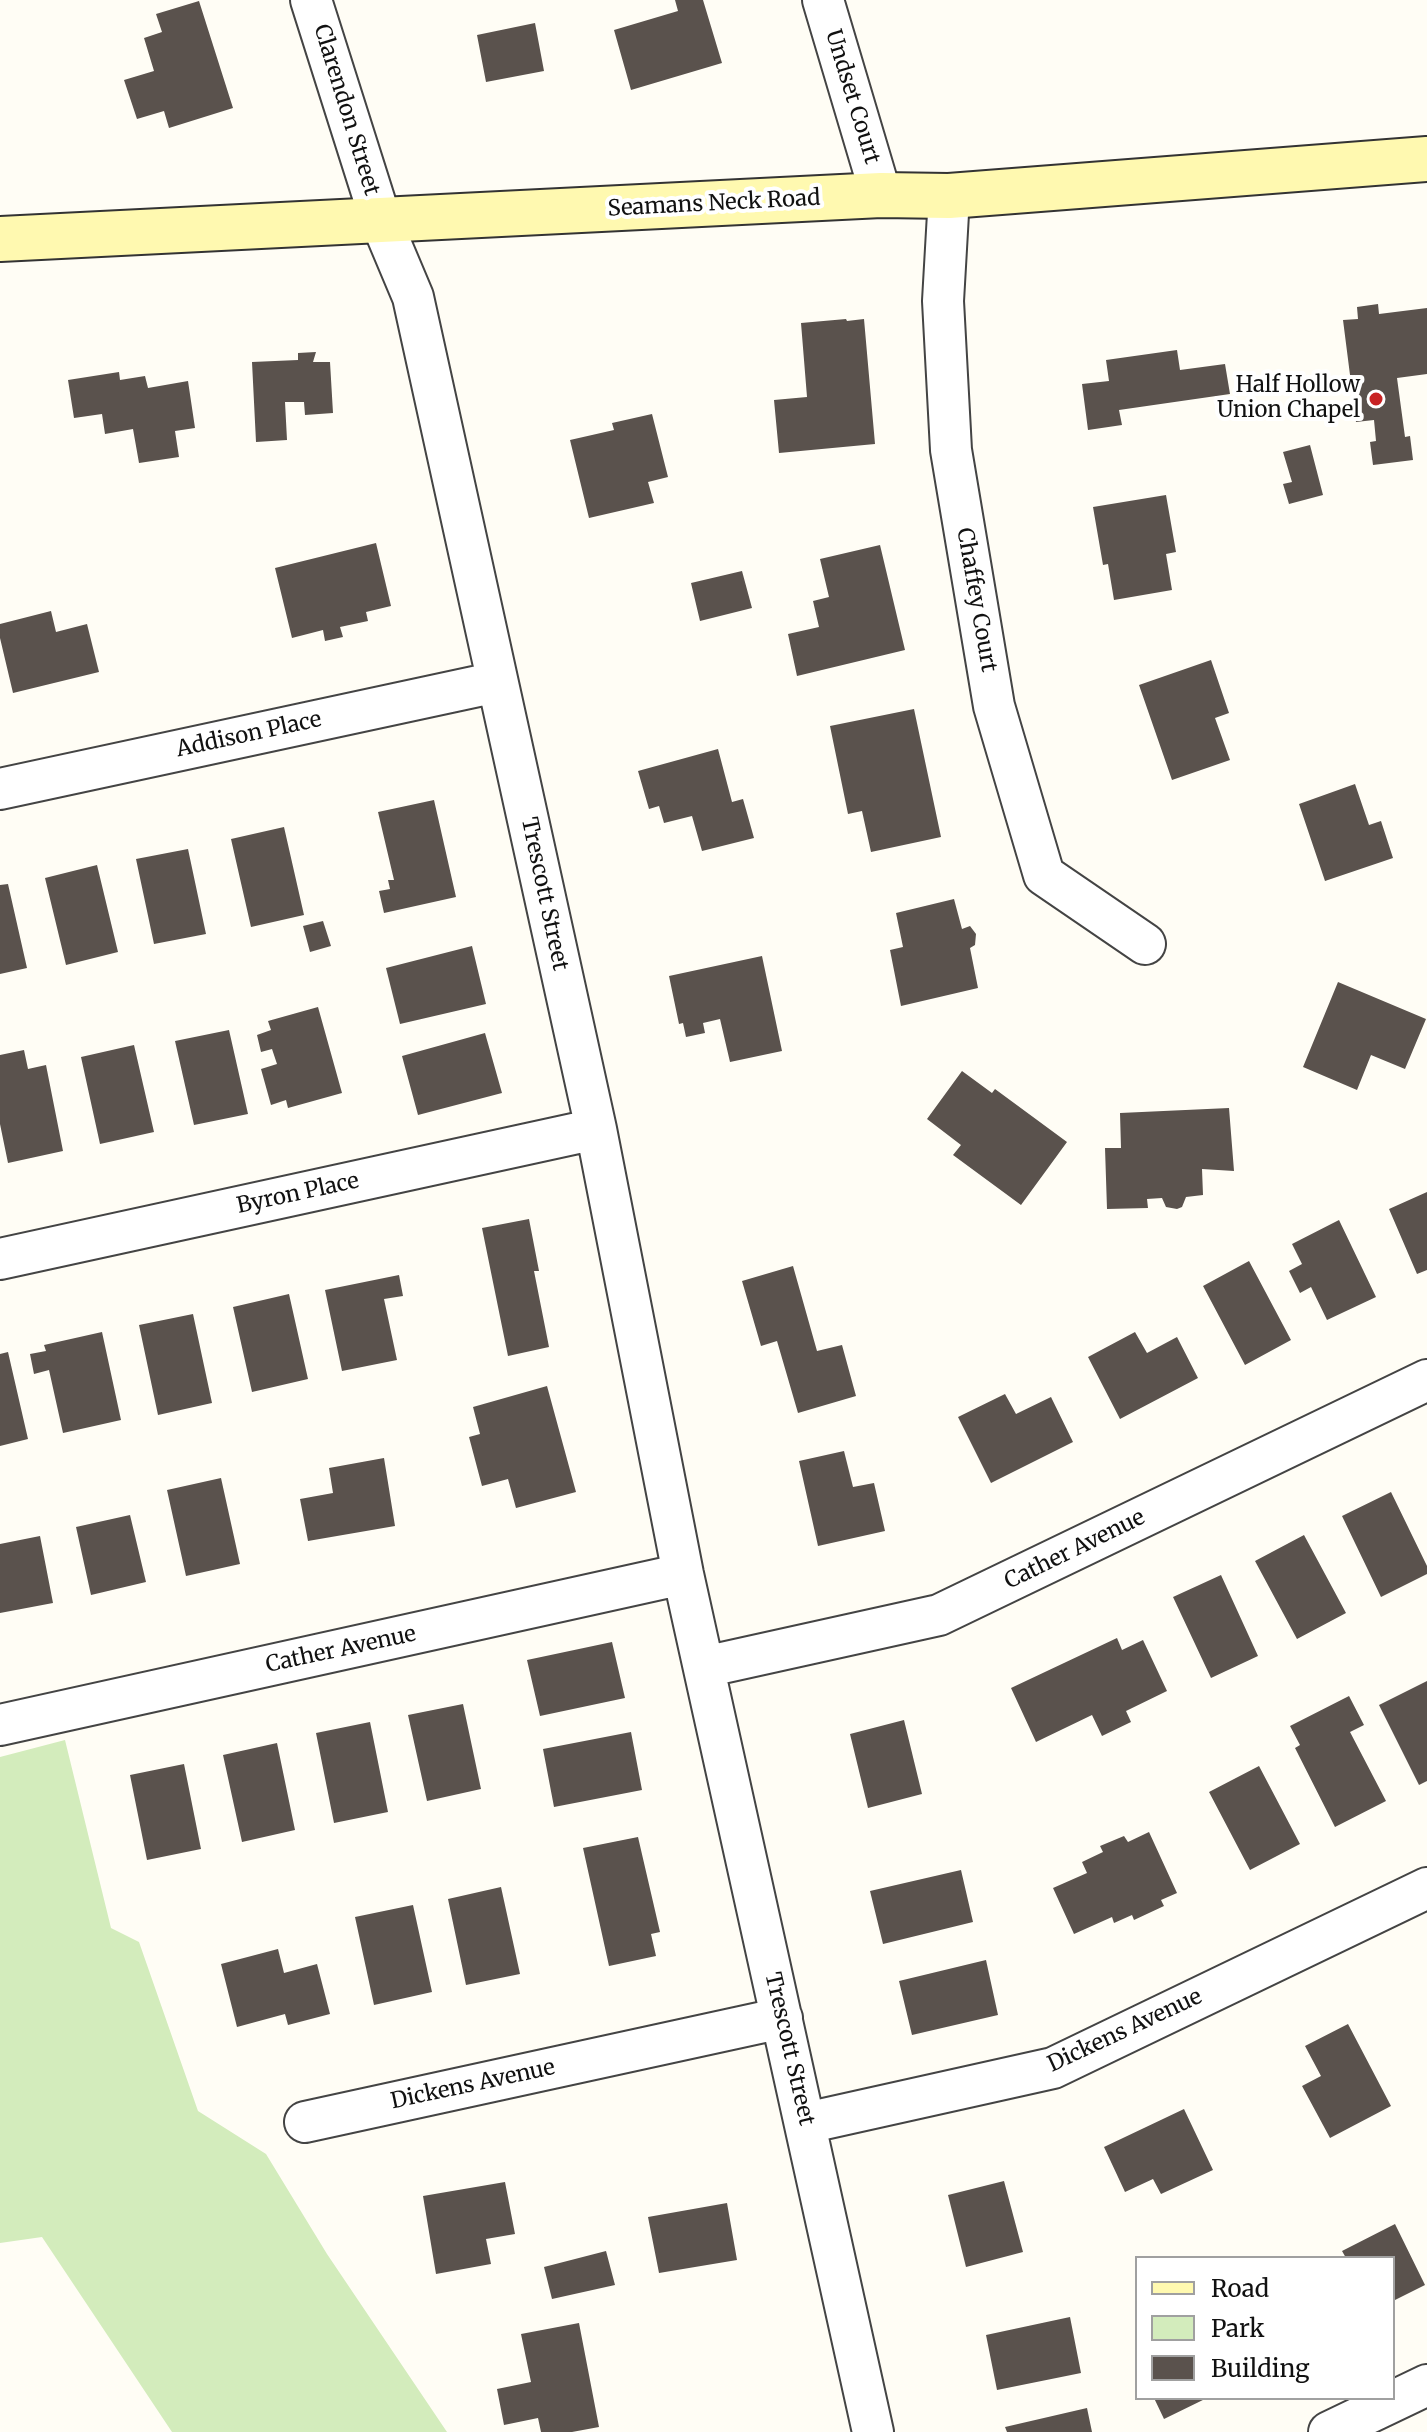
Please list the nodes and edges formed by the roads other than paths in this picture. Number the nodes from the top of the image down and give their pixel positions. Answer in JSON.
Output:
{"nodes":[{"id":1,"x":311,"y":0,"type":"edge"},
{"id":2,"x":823,"y":0,"type":"edge"},
{"id":3,"x":1427,"y":159,"type":"edge"},
{"id":4,"x":881,"y":195,"type":"junction"},
{"id":5,"x":949,"y":196,"type":"junction"},
{"id":6,"x":381,"y":221,"type":"junction"},
{"id":7,"x":0,"y":239,"type":"edge"},
{"id":8,"x":497,"y":682,"type":"junction"},
{"id":9,"x":0,"y":789,"type":"edge"},
{"id":10,"x":1145,"y":944,"type":"dead end"},
{"id":11,"x":596,"y":1129,"type":"junction"},
{"id":12,"x":0,"y":1259,"type":"edge"},
{"id":13,"x":1427,"y":1380,"type":"edge"},
{"id":14,"x":683,"y":1574,"type":"junction"},
{"id":15,"x":704,"y":1667,"type":"junction"},
{"id":16,"x":0,"y":1725,"type":"edge"},
{"id":17,"x":1427,"y":1888,"type":"edge"},
{"id":18,"x":782,"y":2018,"type":"junction"},
{"id":19,"x":305,"y":2122,"type":"dead end"},
{"id":20,"x":806,"y":2123,"type":"junction"},
{"id":21,"x":1427,"y":2385,"type":"edge"},
{"id":22,"x":873,"y":2432,"type":"edge"},
{"id":23,"x":1329,"y":2432,"type":"edge"}],
"edges":[{"from":1,"to":6,"type":"street","name":"Clarendon Street"},
{"from":2,"to":4,"type":"street","name":"Undset Court"},
{"from":3,"to":5,"type":"main road","name":"Seamans Neck Road"},
{"from":4,"to":5,"type":"main road","name":"Seamans Neck Road"},
{"from":4,"to":6,"type":"main road","name":"Seamans Neck Road"},
{"from":5,"to":10,"type":"street","name":"Chaffey Court"},
{"from":6,"to":7,"type":"main road","name":"Seamans Neck Road"},
{"from":6,"to":8,"type":"street","name":"Trescott Street"},
{"from":8,"to":9,"type":"street","name":"Addison Place"},
{"from":8,"to":11,"type":"street","name":"Trescott Street"},
{"from":11,"to":12,"type":"street","name":"Byron Place"},
{"from":11,"to":14,"type":"street","name":"Trescott Street"},
{"from":13,"to":15,"type":"street","name":"Cather Avenue"},
{"from":14,"to":15,"type":"street","name":"Trescott Street"},
{"from":14,"to":16,"type":"street","name":"Cather Avenue"},
{"from":15,"to":18,"type":"street","name":"Trescott Street"},
{"from":17,"to":20,"type":"street","name":"Dickens Avenue"},
{"from":18,"to":19,"type":"street","name":"Dickens Avenue"},
{"from":18,"to":20,"type":"street","name":"Trescott Street"},
{"from":20,"to":22,"type":"street","name":"Trescott Street"},
{"from":21,"to":23,"type":"street"}]}
